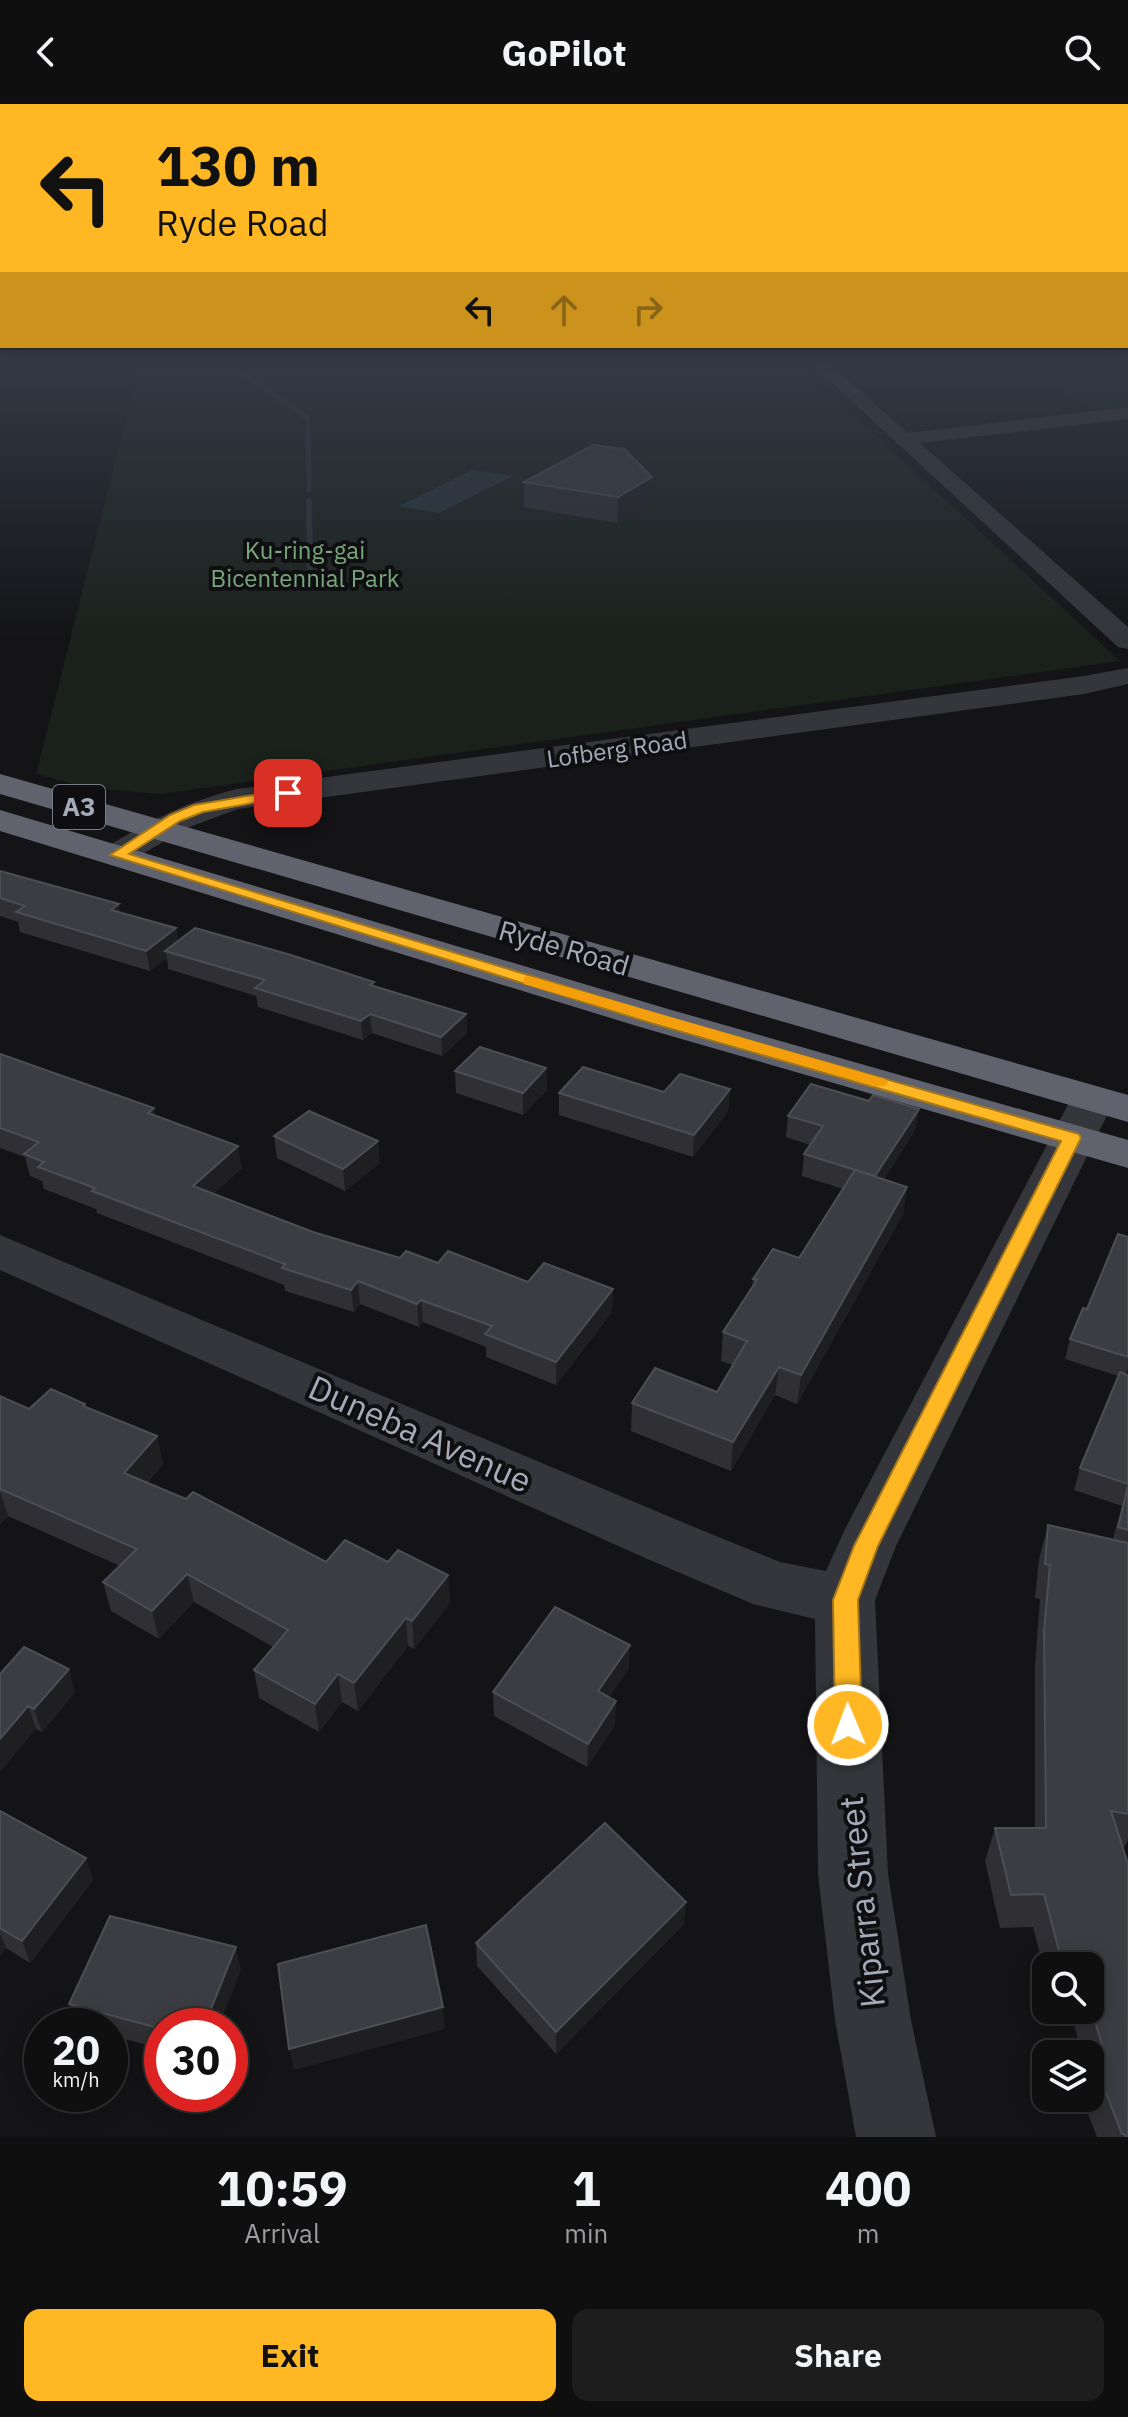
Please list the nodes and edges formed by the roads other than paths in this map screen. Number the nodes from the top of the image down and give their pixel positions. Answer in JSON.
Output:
{"nodes":[{"id":1,"x":917,"y":451,"type":"edge"},
{"id":2,"x":1128,"y":606,"type":"edge"},
{"id":3,"x":1094,"y":610,"type":"junction"},
{"id":4,"x":1128,"y":641,"type":"edge"},
{"id":5,"x":1128,"y":676,"type":"edge"},
{"id":6,"x":0,"y":784,"type":"edge"},
{"id":7,"x":0,"y":820,"type":"edge"},
{"id":8,"x":157,"y":829,"type":"junction"},
{"id":9,"x":117,"y":855,"type":"junction"},
{"id":10,"x":1105,"y":1125,"type":"edge"},
{"id":11,"x":0,"y":1251,"type":"edge"},
{"id":12,"x":845,"y":1600,"type":"junction"},
{"id":13,"x":896,"y":2137,"type":"edge"}],
"edges":[{"from":1,"to":3,"type":"street"},
{"from":2,"to":3,"type":"street"},
{"from":3,"to":4,"type":"street"},
{"from":5,"to":8,"type":"street","name":"Lofberg Road"},
{"from":6,"to":8,"type":"highway","name":"Ryde Road","number":"A3"},
{"from":7,"to":9,"type":"highway","name":"Ryde Road","number":"A3"},
{"from":8,"to":9,"type":"street","name":"Lofberg Road"},
{"from":8,"to":10,"type":"highway","name":"Ryde Road","number":"A3"},
{"from":9,"to":10,"type":"highway","name":"Ryde Road","number":"A3"},
{"from":10,"to":12,"type":"street","name":"Kiparra Street"},
{"from":11,"to":12,"type":"street","name":"Duneba Avenue"},
{"from":12,"to":13,"type":"street","name":"Kiparra Street"}]}
